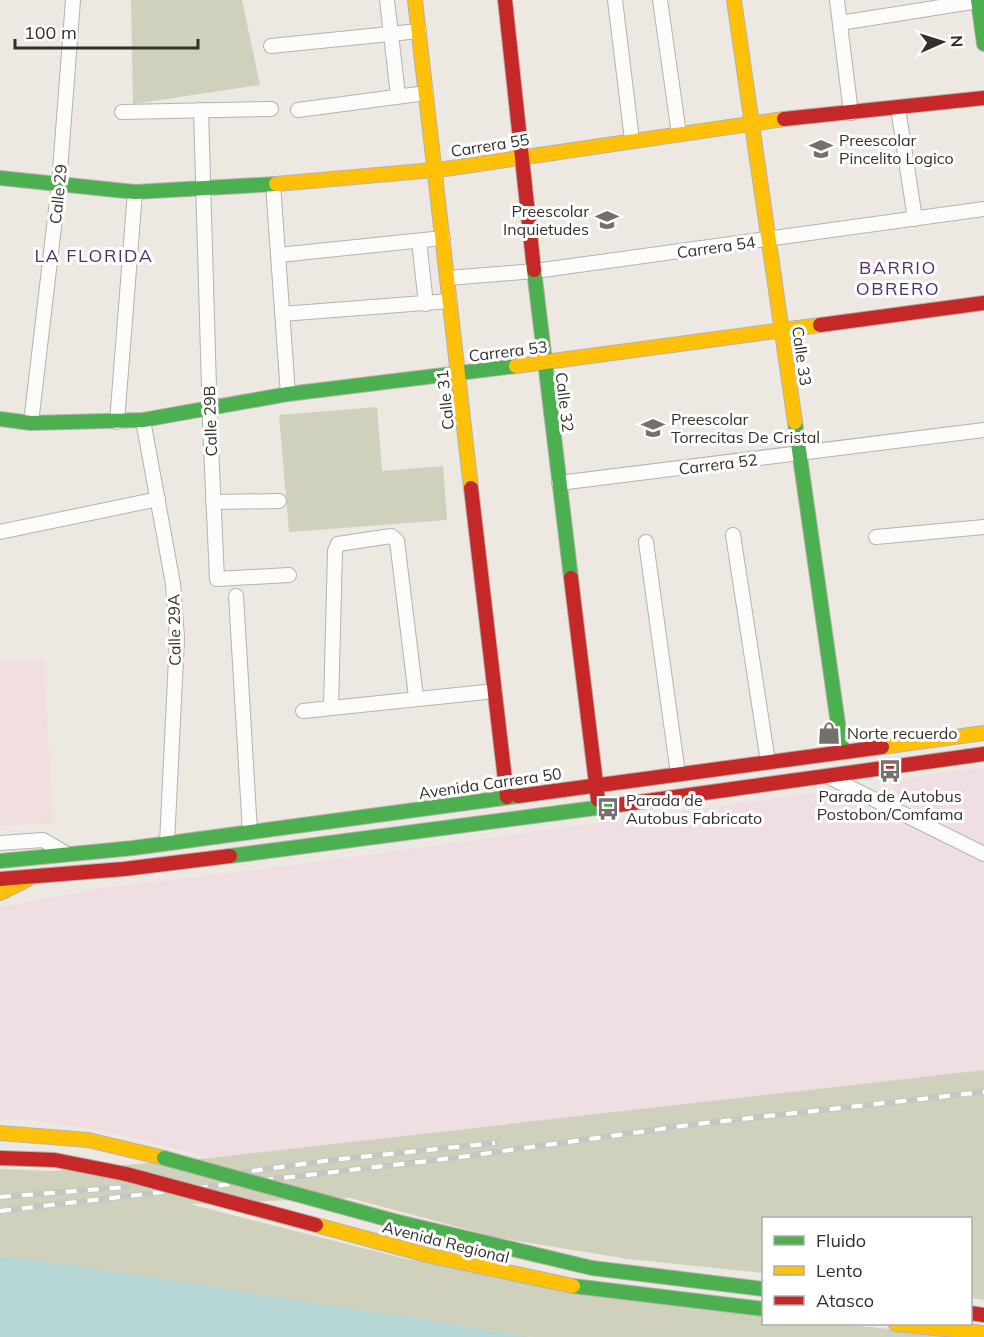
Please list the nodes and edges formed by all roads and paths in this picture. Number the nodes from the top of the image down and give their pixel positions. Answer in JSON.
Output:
{"nodes":[{"id":1,"x":73,"y":0,"type":"edge"},
{"id":2,"x":387,"y":0,"type":"edge"},
{"id":3,"x":415,"y":0,"type":"edge"},
{"id":4,"x":505,"y":0,"type":"edge"},
{"id":5,"x":615,"y":0,"type":"edge"},
{"id":6,"x":660,"y":0,"type":"edge"},
{"id":7,"x":734,"y":0,"type":"edge"},
{"id":8,"x":837,"y":0,"type":"edge"},
{"id":9,"x":978,"y":0,"type":"edge"},
{"id":10,"x":840,"y":23,"type":"junction"},
{"id":11,"x":419,"y":31,"type":"junction"},
{"id":12,"x":391,"y":35,"type":"junction"},
{"id":13,"x":984,"y":44,"type":"edge"},
{"id":14,"x":271,"y":46,"type":"dead end"},
{"id":15,"x":426,"y":93,"type":"junction"},
{"id":16,"x":398,"y":95,"type":"junction"},
{"id":17,"x":984,"y":98,"type":"edge"},
{"id":18,"x":898,"y":108,"type":"junction"},
{"id":19,"x":272,"y":109,"type":"dead end"},
{"id":20,"x":201,"y":110,"type":"junction"},
{"id":21,"x":298,"y":110,"type":"dead end"},
{"id":22,"x":122,"y":112,"type":"dead end"},
{"id":23,"x":851,"y":113,"type":"junction"},
{"id":24,"x":752,"y":123,"type":"junction"},
{"id":25,"x":679,"y":134,"type":"junction"},
{"id":26,"x":632,"y":140,"type":"junction"},
{"id":27,"x":521,"y":157,"type":"junction"},
{"id":28,"x":436,"y":170,"type":"junction"},
{"id":29,"x":0,"y":178,"type":"edge"},
{"id":30,"x":59,"y":184,"type":"junction"},
{"id":31,"x":273,"y":184,"type":"junction"},
{"id":32,"x":204,"y":190,"type":"junction"},
{"id":33,"x":135,"y":192,"type":"junction"},
{"id":34,"x":984,"y":209,"type":"edge"},
{"id":35,"x":915,"y":219,"type":"junction"},
{"id":36,"x":443,"y":238,"type":"junction"},
{"id":37,"x":769,"y":240,"type":"junction"},
{"id":38,"x":419,"y":241,"type":"junction"},
{"id":39,"x":279,"y":255,"type":"junction"},
{"id":40,"x":536,"y":271,"type":"junction"},
{"id":41,"x":448,"y":278,"type":"junction"},
{"id":42,"x":450,"y":302,"type":"junction"},
{"id":43,"x":984,"y":303,"type":"edge"},
{"id":44,"x":426,"y":304,"type":"junction"},
{"id":45,"x":282,"y":314,"type":"junction"},
{"id":46,"x":782,"y":331,"type":"junction"},
{"id":47,"x":544,"y":363,"type":"junction"},
{"id":48,"x":458,"y":373,"type":"junction"},
{"id":49,"x":288,"y":394,"type":"junction"},
{"id":50,"x":209,"y":406,"type":"junction"},
{"id":51,"x":0,"y":419,"type":"edge"},
{"id":52,"x":143,"y":420,"type":"junction"},
{"id":53,"x":117,"y":422,"type":"junction"},
{"id":54,"x":31,"y":423,"type":"junction"},
{"id":55,"x":984,"y":430,"type":"edge"},
{"id":56,"x":799,"y":455,"type":"junction"},
{"id":57,"x":559,"y":483,"type":"junction"},
{"id":58,"x":158,"y":499,"type":"junction"},
{"id":59,"x":279,"y":501,"type":"dead end"},
{"id":60,"x":213,"y":502,"type":"junction"},
{"id":61,"x":984,"y":527,"type":"edge"},
{"id":62,"x":0,"y":532,"type":"edge"},
{"id":63,"x":733,"y":535,"type":"dead end"},
{"id":64,"x":876,"y":537,"type":"dead end"},
{"id":65,"x":646,"y":542,"type":"dead end"},
{"id":66,"x":289,"y":575,"type":"dead end"},
{"id":67,"x":236,"y":596,"type":"dead end"},
{"id":68,"x":495,"y":691,"type":"junction"},
{"id":69,"x":416,"y":697,"type":"junction"},
{"id":70,"x":331,"y":707,"type":"junction"},
{"id":71,"x":303,"y":711,"type":"dead end"},
{"id":72,"x":984,"y":733,"type":"edge"},
{"id":73,"x":842,"y":752,"type":"junction"},
{"id":74,"x":984,"y":754,"type":"edge"},
{"id":75,"x":768,"y":762,"type":"junction"},
{"id":76,"x":678,"y":774,"type":"junction"},
{"id":77,"x":827,"y":776,"type":"junction"},
{"id":78,"x":596,"y":785,"type":"junction"},
{"id":79,"x":507,"y":797,"type":"junction"},
{"id":80,"x":599,"y":808,"type":"junction"},
{"id":81,"x":250,"y":832,"type":"junction"},
{"id":82,"x":0,"y":843,"type":"edge"},
{"id":83,"x":167,"y":843,"type":"junction"},
{"id":84,"x":984,"y":854,"type":"edge"},
{"id":85,"x":69,"y":855,"type":"junction"},
{"id":86,"x":31,"y":859,"type":"junction"},
{"id":87,"x":1,"y":861,"type":"edge"},
{"id":88,"x":33,"y":876,"type":"junction"},
{"id":89,"x":0,"y":879,"type":"edge"},
{"id":90,"x":0,"y":893,"type":"edge"},
{"id":91,"x":0,"y":1132,"type":"edge"},
{"id":92,"x":0,"y":1158,"type":"edge"},
{"id":93,"x":762,"y":1289,"type":"edge"},
{"id":94,"x":762,"y":1309,"type":"edge"},
{"id":95,"x":914,"y":1325,"type":"edge"},
{"id":96,"x":984,"y":1333,"type":"edge"}],
"edges":[{"from":1,"to":30,"type":"street","name":"Calle 29"},
{"from":2,"to":12,"type":"street"},
{"from":3,"to":11,"type":"main road","name":"Calle 31"},
{"from":4,"to":27,"type":"main road","name":"Calle 32"},
{"from":5,"to":26,"type":"street"},
{"from":6,"to":25,"type":"street"},
{"from":7,"to":24,"type":"main road","name":"Calle 33"},
{"from":8,"to":10,"type":"street"},
{"from":9,"to":10,"type":"street"},
{"from":9,"to":13,"type":"main road"},
{"from":10,"to":23,"type":"street"},
{"from":11,"to":12,"type":"street"},
{"from":11,"to":15,"type":"main road","name":"Calle 31"},
{"from":12,"to":14,"type":"street"},
{"from":12,"to":16,"type":"street"},
{"from":15,"to":16,"type":"street"},
{"from":15,"to":28,"type":"main road","name":"Calle 31"},
{"from":16,"to":21,"type":"street"},
{"from":17,"to":18,"type":"main road","name":"Carrera 55"},
{"from":18,"to":23,"type":"main road","name":"Carrera 55"},
{"from":18,"to":35,"type":"street"},
{"from":19,"to":20,"type":"street"},
{"from":20,"to":22,"type":"street"},
{"from":20,"to":32,"type":"street","name":"Calle 29B"},
{"from":23,"to":24,"type":"main road","name":"Carrera 55"},
{"from":24,"to":25,"type":"main road","name":"Carrera 55"},
{"from":24,"to":37,"type":"main road","name":"Calle 33"},
{"from":25,"to":26,"type":"main road","name":"Carrera 55"},
{"from":26,"to":27,"type":"main road","name":"Carrera 55"},
{"from":27,"to":28,"type":"main road","name":"Carrera 55"},
{"from":27,"to":40,"type":"main road","name":"Calle 32"},
{"from":28,"to":31,"type":"main road","name":"Carrera 55"},
{"from":28,"to":36,"type":"main road","name":"Calle 31"},
{"from":29,"to":30,"type":"main road","name":"Carrera 55"},
{"from":30,"to":33,"type":"main road","name":"Carrera 55"},
{"from":30,"to":54,"type":"street","name":"Calle 29"},
{"from":31,"to":32,"type":"main road","name":"Carrera 55"},
{"from":31,"to":39,"type":"street"},
{"from":32,"to":33,"type":"main road","name":"Carrera 55"},
{"from":32,"to":50,"type":"street","name":"Calle 29B"},
{"from":33,"to":53,"type":"street"},
{"from":34,"to":35,"type":"street","name":"Carrera 54"},
{"from":35,"to":37,"type":"street","name":"Carrera 54"},
{"from":36,"to":38,"type":"street"},
{"from":36,"to":41,"type":"main road","name":"Calle 31"},
{"from":37,"to":40,"type":"street","name":"Carrera 54"},
{"from":37,"to":46,"type":"main road","name":"Calle 33"},
{"from":38,"to":39,"type":"street"},
{"from":38,"to":44,"type":"street"},
{"from":39,"to":45,"type":"street"},
{"from":40,"to":41,"type":"street","name":"Carrera 54"},
{"from":40,"to":47,"type":"main road","name":"Calle 32"},
{"from":41,"to":42,"type":"main road","name":"Calle 31"},
{"from":42,"to":44,"type":"street"},
{"from":42,"to":48,"type":"main road","name":"Calle 31"},
{"from":43,"to":46,"type":"main road","name":"Carrera 53"},
{"from":44,"to":45,"type":"street"},
{"from":45,"to":49,"type":"street"},
{"from":46,"to":47,"type":"main road","name":"Carrera 53"},
{"from":46,"to":56,"type":"main road","name":"Calle 33"},
{"from":47,"to":48,"type":"main road","name":"Carrera 53"},
{"from":47,"to":57,"type":"main road","name":"Calle 32"},
{"from":48,"to":49,"type":"main road","name":"Carrera 53"},
{"from":48,"to":68,"type":"main road","name":"Calle 31"},
{"from":49,"to":50,"type":"main road","name":"Carrera 53"},
{"from":50,"to":52,"type":"main road","name":"Carrera 53"},
{"from":50,"to":60,"type":"street","name":"Calle 29B"},
{"from":51,"to":54,"type":"main road","name":"Carrera 53"},
{"from":52,"to":53,"type":"main road","name":"Carrera 53"},
{"from":52,"to":58,"type":"street","name":"Calle 29A"},
{"from":53,"to":54,"type":"main road","name":"Carrera 53"},
{"from":55,"to":56,"type":"street","name":"Carrera 52"},
{"from":56,"to":57,"type":"street","name":"Carrera 52"},
{"from":56,"to":73,"type":"main road","name":"Calle 33"},
{"from":57,"to":78,"type":"main road","name":"Calle 32"},
{"from":58,"to":62,"type":"street"},
{"from":58,"to":83,"type":"street","name":"Calle 29A"},
{"from":59,"to":60,"type":"street"},
{"from":60,"to":66,"type":"street","name":"Calle 29B"},
{"from":61,"to":64,"type":"street"},
{"from":63,"to":75,"type":"street"},
{"from":65,"to":76,"type":"street"},
{"from":67,"to":81,"type":"street"},
{"from":68,"to":69,"type":"street"},
{"from":68,"to":79,"type":"main road","name":"Calle 31"},
{"from":69,"to":70,"type":"street"},
{"from":69,"to":70,"type":"street"},
{"from":70,"to":71,"type":"street"},
{"from":72,"to":73,"type":"main road","name":"Avenida Carrera 50"},
{"from":73,"to":75,"type":"main road","name":"Avenida Carrera 50"},
{"from":74,"to":77,"type":"main road"},
{"from":75,"to":76,"type":"main road","name":"Avenida Carrera 50"},
{"from":76,"to":78,"type":"main road","name":"Avenida Carrera 50"},
{"from":77,"to":80,"type":"main road"},
{"from":77,"to":84,"type":"street"},
{"from":78,"to":79,"type":"main road","name":"Avenida Carrera 50"},
{"from":78,"to":80,"type":"main road","name":"Calle 32"},
{"from":79,"to":81,"type":"main road","name":"Avenida Carrera 50"},
{"from":80,"to":88,"type":"main road"},
{"from":81,"to":83,"type":"main road","name":"Avenida Carrera 50"},
{"from":82,"to":85,"type":"street"},
{"from":83,"to":85,"type":"main road","name":"Avenida Carrera 50"},
{"from":85,"to":86,"type":"main road","name":"Avenida Carrera 50"},
{"from":86,"to":87,"type":"main road","name":"Avenida Carrera 50"},
{"from":86,"to":88,"type":"main road"},
{"from":88,"to":89,"type":"main road"},
{"from":88,"to":90,"type":"main road"},
{"from":91,"to":93,"type":"main road","name":"Avenida Regional","bridge":true},
{"from":92,"to":94,"type":"main road","name":"Avenida Regional","bridge":true},
{"from":95,"to":96,"type":"main road"}]}
